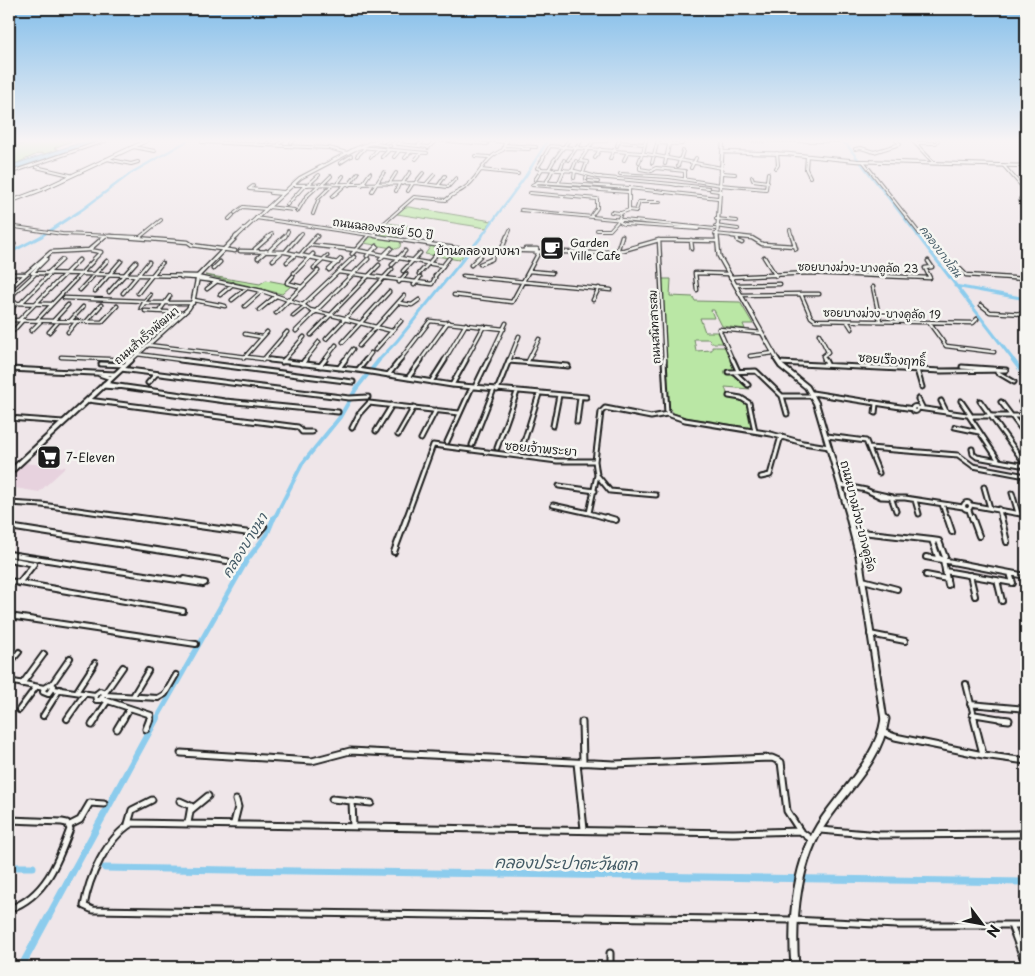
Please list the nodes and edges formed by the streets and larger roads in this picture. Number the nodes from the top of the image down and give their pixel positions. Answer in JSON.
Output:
{"nodes":[{"id":1,"x":306,"y":185,"type":"edge"},
{"id":2,"x":375,"y":185,"type":"edge"},
{"id":3,"x":720,"y":185,"type":"edge"},
{"id":4,"x":46,"y":186,"type":"edge"},
{"id":5,"x":253,"y":186,"type":"dead end"},
{"id":6,"x":265,"y":186,"type":"dead end"},
{"id":7,"x":291,"y":186,"type":"edge"},
{"id":8,"x":320,"y":186,"type":"edge"},
{"id":9,"x":333,"y":186,"type":"edge"},
{"id":10,"x":346,"y":186,"type":"edge"},
{"id":11,"x":387,"y":186,"type":"edge"},
{"id":12,"x":400,"y":186,"type":"edge"},
{"id":13,"x":412,"y":186,"type":"edge"},
{"id":14,"x":438,"y":186,"type":"edge"},
{"id":15,"x":450,"y":186,"type":"edge"},
{"id":16,"x":467,"y":186,"type":"edge"},
{"id":17,"x":539,"y":186,"type":"edge"},
{"id":18,"x":591,"y":186,"type":"edge"},
{"id":19,"x":682,"y":186,"type":"edge"},
{"id":20,"x":725,"y":186,"type":"edge"},
{"id":21,"x":767,"y":186,"type":"edge"},
{"id":22,"x":882,"y":186,"type":"edge"},
{"id":23,"x":629,"y":188,"type":"junction"},
{"id":24,"x":261,"y":190,"type":"junction"},
{"id":25,"x":720,"y":190,"type":"junction"},
{"id":26,"x":372,"y":191,"type":"dead end"},
{"id":27,"x":384,"y":191,"type":"dead end"},
{"id":28,"x":396,"y":191,"type":"dead end"},
{"id":29,"x":408,"y":191,"type":"dead end"},
{"id":30,"x":628,"y":192,"type":"junction"},
{"id":31,"x":283,"y":193,"type":"junction"},
{"id":32,"x":530,"y":193,"type":"dead end"},
{"id":33,"x":271,"y":194,"type":"dead end"},
{"id":34,"x":1026,"y":195,"type":"edge"},
{"id":35,"x":332,"y":197,"type":"dead end"},
{"id":36,"x":718,"y":198,"type":"junction"},
{"id":37,"x":9,"y":200,"type":"edge"},
{"id":38,"x":660,"y":202,"type":"dead end"},
{"id":39,"x":629,"y":203,"type":"junction"},
{"id":40,"x":637,"y":203,"type":"junction"},
{"id":41,"x":288,"y":205,"type":"dead end"},
{"id":42,"x":267,"y":208,"type":"junction"},
{"id":43,"x":294,"y":210,"type":"dead end"},
{"id":44,"x":521,"y":210,"type":"dead end"},
{"id":45,"x":629,"y":210,"type":"junction"},
{"id":46,"x":297,"y":212,"type":"dead end"},
{"id":47,"x":611,"y":212,"type":"dead end"},
{"id":48,"x":620,"y":213,"type":"junction"},
{"id":49,"x":313,"y":214,"type":"dead end"},
{"id":50,"x":592,"y":215,"type":"junction"},
{"id":51,"x":255,"y":218,"type":"junction"},
{"id":52,"x":620,"y":218,"type":"junction"},
{"id":53,"x":229,"y":219,"type":"dead end"},
{"id":54,"x":716,"y":219,"type":"junction"},
{"id":55,"x":161,"y":220,"type":"dead end"},
{"id":56,"x":737,"y":221,"type":"dead end"},
{"id":57,"x":1026,"y":224,"type":"edge"},
{"id":58,"x":9,"y":226,"type":"edge"},
{"id":59,"x":700,"y":228,"type":"junction"},
{"id":60,"x":715,"y":228,"type":"junction"},
{"id":61,"x":738,"y":229,"type":"dead end"},
{"id":62,"x":67,"y":230,"type":"dead end"},
{"id":63,"x":510,"y":230,"type":"dead end"},
{"id":64,"x":597,"y":230,"type":"dead end"},
{"id":65,"x":790,"y":230,"type":"dead end"},
{"id":66,"x":288,"y":231,"type":"dead end"},
{"id":67,"x":302,"y":233,"type":"dead end"},
{"id":68,"x":62,"y":234,"type":"junction"},
{"id":69,"x":272,"y":234,"type":"dead end"},
{"id":70,"x":370,"y":234,"type":"junction"},
{"id":71,"x":715,"y":234,"type":"junction"},
{"id":72,"x":920,"y":234,"type":"dead end"},
{"id":73,"x":375,"y":235,"type":"junction"},
{"id":74,"x":105,"y":236,"type":"junction"},
{"id":75,"x":317,"y":236,"type":"dead end"},
{"id":76,"x":622,"y":236,"type":"dead end"},
{"id":77,"x":139,"y":237,"type":"junction"},
{"id":78,"x":737,"y":237,"type":"junction"},
{"id":79,"x":497,"y":240,"type":"dead end"},
{"id":80,"x":659,"y":240,"type":"junction"},
{"id":81,"x":690,"y":240,"type":"junction"},
{"id":82,"x":504,"y":241,"type":"junction"},
{"id":83,"x":716,"y":241,"type":"junction"},
{"id":84,"x":14,"y":244,"type":"dead end"},
{"id":85,"x":742,"y":244,"type":"dead end"},
{"id":86,"x":537,"y":245,"type":"dead end"},
{"id":87,"x":310,"y":246,"type":"junction"},
{"id":88,"x":377,"y":246,"type":"dead end"},
{"id":89,"x":9,"y":247,"type":"edge"},
{"id":90,"x":391,"y":248,"type":"dead end"},
{"id":91,"x":225,"y":249,"type":"junction"},
{"id":92,"x":525,"y":249,"type":"dead end"},
{"id":93,"x":692,"y":249,"type":"dead end"},
{"id":94,"x":89,"y":250,"type":"junction"},
{"id":95,"x":254,"y":250,"type":"junction"},
{"id":96,"x":356,"y":250,"type":"junction"},
{"id":97,"x":482,"y":250,"type":"junction"},
{"id":98,"x":268,"y":251,"type":"junction"},
{"id":99,"x":405,"y":251,"type":"dead end"},
{"id":100,"x":493,"y":251,"type":"junction"},
{"id":101,"x":501,"y":251,"type":"junction"},
{"id":102,"x":537,"y":251,"type":"junction"},
{"id":103,"x":284,"y":252,"type":"junction"},
{"id":104,"x":617,"y":252,"type":"junction"},
{"id":105,"x":370,"y":253,"type":"junction"},
{"id":106,"x":420,"y":253,"type":"dead end"},
{"id":107,"x":570,"y":253,"type":"junction"},
{"id":108,"x":298,"y":254,"type":"junction"},
{"id":109,"x":313,"y":254,"type":"dead end"},
{"id":110,"x":384,"y":255,"type":"junction"},
{"id":111,"x":327,"y":256,"type":"dead end"},
{"id":112,"x":434,"y":256,"type":"dead end"},
{"id":113,"x":764,"y":257,"type":"dead end"},
{"id":114,"x":258,"y":258,"type":"dead end"},
{"id":115,"x":309,"y":258,"type":"junction"},
{"id":116,"x":398,"y":258,"type":"junction"},
{"id":117,"x":449,"y":258,"type":"dead end"},
{"id":118,"x":341,"y":259,"type":"dead end"},
{"id":119,"x":380,"y":259,"type":"dead end"},
{"id":120,"x":571,"y":259,"type":"dead end"},
{"id":121,"x":46,"y":260,"type":"dead end"},
{"id":122,"x":62,"y":260,"type":"dead end"},
{"id":123,"x":79,"y":260,"type":"dead end"},
{"id":124,"x":272,"y":260,"type":"dead end"},
{"id":125,"x":323,"y":260,"type":"junction"},
{"id":126,"x":413,"y":260,"type":"junction"},
{"id":127,"x":107,"y":261,"type":"dead end"},
{"id":128,"x":122,"y":262,"type":"dead end"},
{"id":129,"x":136,"y":262,"type":"dead end"},
{"id":130,"x":149,"y":262,"type":"dead end"},
{"id":131,"x":288,"y":262,"type":"dead end"},
{"id":132,"x":928,"y":262,"type":"dead end"},
{"id":133,"x":162,"y":263,"type":"dead end"},
{"id":134,"x":338,"y":263,"type":"junction"},
{"id":135,"x":428,"y":263,"type":"junction"},
{"id":136,"x":215,"y":264,"type":"junction"},
{"id":137,"x":480,"y":264,"type":"dead end"},
{"id":138,"x":379,"y":265,"type":"dead end"},
{"id":139,"x":392,"y":265,"type":"dead end"},
{"id":140,"x":470,"y":265,"type":"dead end"},
{"id":141,"x":443,"y":266,"type":"junction"},
{"id":142,"x":958,"y":267,"type":"dead end"},
{"id":143,"x":314,"y":268,"type":"dead end"},
{"id":144,"x":213,"y":269,"type":"dead end"},
{"id":145,"x":392,"y":269,"type":"dead end"},
{"id":146,"x":330,"y":270,"type":"dead end"},
{"id":147,"x":318,"y":271,"type":"dead end"},
{"id":148,"x":528,"y":271,"type":"junction"},
{"id":149,"x":338,"y":272,"type":"junction"},
{"id":150,"x":552,"y":273,"type":"dead end"},
{"id":151,"x":9,"y":274,"type":"edge"},
{"id":152,"x":25,"y":274,"type":"junction"},
{"id":153,"x":35,"y":274,"type":"junction"},
{"id":154,"x":49,"y":274,"type":"junction"},
{"id":155,"x":64,"y":274,"type":"junction"},
{"id":156,"x":81,"y":275,"type":"junction"},
{"id":157,"x":95,"y":275,"type":"junction"},
{"id":158,"x":109,"y":275,"type":"junction"},
{"id":159,"x":353,"y":275,"type":"junction"},
{"id":160,"x":730,"y":275,"type":"junction"},
{"id":161,"x":123,"y":276,"type":"junction"},
{"id":162,"x":137,"y":276,"type":"junction"},
{"id":163,"x":151,"y":276,"type":"junction"},
{"id":164,"x":463,"y":276,"type":"dead end"},
{"id":165,"x":776,"y":276,"type":"junction"},
{"id":166,"x":368,"y":277,"type":"junction"},
{"id":167,"x":385,"y":277,"type":"junction"},
{"id":168,"x":197,"y":278,"type":"junction"},
{"id":169,"x":402,"y":279,"type":"junction"},
{"id":170,"x":1026,"y":279,"type":"edge"},
{"id":171,"x":215,"y":281,"type":"junction"},
{"id":172,"x":399,"y":282,"type":"dead end"},
{"id":173,"x":416,"y":282,"type":"junction"},
{"id":174,"x":524,"y":282,"type":"junction"},
{"id":175,"x":233,"y":284,"type":"junction"},
{"id":176,"x":432,"y":284,"type":"junction"},
{"id":177,"x":780,"y":284,"type":"dead end"},
{"id":178,"x":414,"y":285,"type":"dead end"},
{"id":179,"x":735,"y":285,"type":"junction"},
{"id":180,"x":247,"y":287,"type":"junction"},
{"id":181,"x":302,"y":287,"type":"junction"},
{"id":182,"x":429,"y":288,"type":"dead end"},
{"id":183,"x":599,"y":288,"type":"junction"},
{"id":184,"x":873,"y":288,"type":"dead end"},
{"id":185,"x":9,"y":289,"type":"edge"},
{"id":186,"x":80,"y":290,"type":"dead end"},
{"id":187,"x":207,"y":290,"type":"dead end"},
{"id":188,"x":612,"y":290,"type":"dead end"},
{"id":189,"x":698,"y":290,"type":"dead end"},
{"id":190,"x":95,"y":291,"type":"dead end"},
{"id":191,"x":262,"y":291,"type":"junction"},
{"id":192,"x":109,"y":292,"type":"dead end"},
{"id":193,"x":389,"y":292,"type":"dead end"},
{"id":194,"x":124,"y":293,"type":"dead end"},
{"id":195,"x":138,"y":293,"type":"dead end"},
{"id":196,"x":801,"y":294,"type":"junction"},
{"id":197,"x":819,"y":294,"type":"dead end"},
{"id":198,"x":150,"y":295,"type":"dead end"},
{"id":199,"x":220,"y":295,"type":"dead end"},
{"id":200,"x":276,"y":295,"type":"junction"},
{"id":201,"x":454,"y":295,"type":"dead end"},
{"id":202,"x":741,"y":295,"type":"junction"},
{"id":203,"x":170,"y":296,"type":"dead end"},
{"id":204,"x":404,"y":296,"type":"dead end"},
{"id":205,"x":9,"y":298,"type":"edge"},
{"id":206,"x":64,"y":298,"type":"dead end"},
{"id":207,"x":232,"y":300,"type":"dead end"},
{"id":208,"x":419,"y":300,"type":"dead end"},
{"id":209,"x":593,"y":300,"type":"dead end"},
{"id":210,"x":194,"y":301,"type":"junction"},
{"id":211,"x":289,"y":301,"type":"junction"},
{"id":212,"x":144,"y":302,"type":"junction"},
{"id":213,"x":398,"y":302,"type":"junction"},
{"id":214,"x":9,"y":303,"type":"edge"},
{"id":215,"x":19,"y":303,"type":"junction"},
{"id":216,"x":35,"y":303,"type":"junction"},
{"id":217,"x":165,"y":303,"type":"junction"},
{"id":218,"x":52,"y":304,"type":"junction"},
{"id":219,"x":68,"y":305,"type":"dead end"},
{"id":220,"x":101,"y":305,"type":"dead end"},
{"id":221,"x":981,"y":305,"type":"dead end"},
{"id":222,"x":117,"y":306,"type":"dead end"},
{"id":223,"x":225,"y":306,"type":"dead end"},
{"id":224,"x":245,"y":306,"type":"dead end"},
{"id":225,"x":303,"y":306,"type":"junction"},
{"id":226,"x":83,"y":307,"type":"dead end"},
{"id":227,"x":141,"y":308,"type":"dead end"},
{"id":228,"x":160,"y":310,"type":"dead end"},
{"id":229,"x":259,"y":310,"type":"dead end"},
{"id":230,"x":9,"y":311,"type":"edge"},
{"id":231,"x":145,"y":311,"type":"dead end"},
{"id":232,"x":315,"y":312,"type":"junction"},
{"id":233,"x":184,"y":313,"type":"junction"},
{"id":234,"x":276,"y":313,"type":"dead end"},
{"id":235,"x":1026,"y":314,"type":"edge"},
{"id":236,"x":331,"y":315,"type":"junction"},
{"id":237,"x":293,"y":316,"type":"dead end"},
{"id":238,"x":346,"y":319,"type":"junction"},
{"id":239,"x":977,"y":319,"type":"dead end"},
{"id":240,"x":9,"y":320,"type":"edge"},
{"id":241,"x":18,"y":320,"type":"junction"},
{"id":242,"x":24,"y":320,"type":"junction"},
{"id":243,"x":36,"y":320,"type":"junction"},
{"id":244,"x":42,"y":320,"type":"junction"},
{"id":245,"x":53,"y":321,"type":"junction"},
{"id":246,"x":59,"y":321,"type":"junction"},
{"id":247,"x":70,"y":321,"type":"junction"},
{"id":248,"x":77,"y":321,"type":"junction"},
{"id":249,"x":401,"y":321,"type":"dead end"},
{"id":250,"x":847,"y":321,"type":"junction"},
{"id":251,"x":880,"y":321,"type":"junction"},
{"id":252,"x":87,"y":322,"type":"junction"},
{"id":253,"x":361,"y":322,"type":"junction"},
{"id":254,"x":448,"y":322,"type":"junction"},
{"id":255,"x":506,"y":323,"type":"dead end"},
{"id":256,"x":929,"y":323,"type":"junction"},
{"id":257,"x":466,"y":324,"type":"junction"},
{"id":258,"x":377,"y":326,"type":"junction"},
{"id":259,"x":484,"y":326,"type":"junction"},
{"id":260,"x":504,"y":329,"type":"junction"},
{"id":261,"x":852,"y":329,"type":"dead end"},
{"id":262,"x":392,"y":330,"type":"junction"},
{"id":263,"x":13,"y":331,"type":"dead end"},
{"id":264,"x":296,"y":331,"type":"dead end"},
{"id":265,"x":31,"y":332,"type":"dead end"},
{"id":266,"x":49,"y":332,"type":"dead end"},
{"id":267,"x":68,"y":332,"type":"dead end"},
{"id":268,"x":268,"y":332,"type":"dead end"},
{"id":269,"x":287,"y":332,"type":"dead end"},
{"id":270,"x":762,"y":333,"type":"junction"},
{"id":271,"x":245,"y":334,"type":"dead end"},
{"id":272,"x":819,"y":334,"type":"dead end"},
{"id":273,"x":311,"y":335,"type":"dead end"},
{"id":274,"x":304,"y":336,"type":"dead end"},
{"id":275,"x":519,"y":336,"type":"dead end"},
{"id":276,"x":263,"y":337,"type":"junction"},
{"id":277,"x":326,"y":339,"type":"dead end"},
{"id":278,"x":539,"y":339,"type":"dead end"},
{"id":279,"x":318,"y":342,"type":"dead end"},
{"id":280,"x":343,"y":342,"type":"dead end"},
{"id":281,"x":148,"y":344,"type":"junction"},
{"id":282,"x":336,"y":345,"type":"dead end"},
{"id":283,"x":359,"y":346,"type":"dead end"},
{"id":284,"x":353,"y":349,"type":"dead end"},
{"id":285,"x":376,"y":350,"type":"dead end"},
{"id":286,"x":371,"y":352,"type":"dead end"},
{"id":287,"x":994,"y":352,"type":"dead end"},
{"id":288,"x":774,"y":353,"type":"junction"},
{"id":289,"x":137,"y":354,"type":"junction"},
{"id":290,"x":750,"y":356,"type":"dead end"},
{"id":291,"x":61,"y":357,"type":"dead end"},
{"id":292,"x":244,"y":358,"type":"junction"},
{"id":293,"x":130,"y":360,"type":"junction"},
{"id":294,"x":233,"y":360,"type":"dead end"},
{"id":295,"x":263,"y":360,"type":"junction"},
{"id":296,"x":508,"y":361,"type":"junction"},
{"id":297,"x":528,"y":361,"type":"junction"},
{"id":298,"x":282,"y":362,"type":"junction"},
{"id":299,"x":779,"y":363,"type":"junction"},
{"id":300,"x":101,"y":364,"type":"dead end"},
{"id":301,"x":302,"y":364,"type":"junction"},
{"id":302,"x":828,"y":364,"type":"junction"},
{"id":303,"x":125,"y":365,"type":"junction"},
{"id":304,"x":228,"y":366,"type":"junction"},
{"id":305,"x":320,"y":366,"type":"junction"},
{"id":306,"x":568,"y":366,"type":"dead end"},
{"id":307,"x":339,"y":368,"type":"junction"},
{"id":308,"x":9,"y":369,"type":"edge"},
{"id":309,"x":120,"y":369,"type":"junction"},
{"id":310,"x":358,"y":370,"type":"junction"},
{"id":311,"x":917,"y":370,"type":"junction"},
{"id":312,"x":738,"y":371,"type":"junction"},
{"id":313,"x":728,"y":372,"type":"dead end"},
{"id":314,"x":734,"y":372,"type":"junction"},
{"id":315,"x":965,"y":372,"type":"junction"},
{"id":316,"x":997,"y":372,"type":"junction"},
{"id":317,"x":98,"y":374,"type":"junction"},
{"id":318,"x":115,"y":374,"type":"junction"},
{"id":319,"x":156,"y":374,"type":"junction"},
{"id":320,"x":387,"y":375,"type":"junction"},
{"id":321,"x":111,"y":378,"type":"junction"},
{"id":322,"x":408,"y":378,"type":"junction"},
{"id":323,"x":353,"y":382,"type":"dead end"},
{"id":324,"x":431,"y":382,"type":"junction"},
{"id":325,"x":1014,"y":382,"type":"dead end"},
{"id":326,"x":148,"y":383,"type":"dead end"},
{"id":327,"x":103,"y":385,"type":"junction"},
{"id":328,"x":452,"y":385,"type":"junction"},
{"id":329,"x":748,"y":385,"type":"dead end"},
{"id":330,"x":473,"y":387,"type":"junction"},
{"id":331,"x":922,"y":387,"type":"dead end"},
{"id":332,"x":496,"y":390,"type":"junction"},
{"id":333,"x":517,"y":392,"type":"junction"},
{"id":334,"x":539,"y":394,"type":"junction"},
{"id":335,"x":813,"y":394,"type":"junction"},
{"id":336,"x":559,"y":395,"type":"junction"},
{"id":337,"x":728,"y":396,"type":"dead end"},
{"id":338,"x":782,"y":396,"type":"junction"},
{"id":339,"x":368,"y":397,"type":"dead end"},
{"id":340,"x":580,"y":397,"type":"junction"},
{"id":341,"x":586,"y":397,"type":"dead end"},
{"id":342,"x":918,"y":399,"type":"dead end"},
{"id":343,"x":88,"y":400,"type":"junction"},
{"id":344,"x":941,"y":401,"type":"dead end"},
{"id":345,"x":960,"y":401,"type":"dead end"},
{"id":346,"x":980,"y":401,"type":"dead end"},
{"id":347,"x":1001,"y":402,"type":"dead end"},
{"id":348,"x":1021,"y":402,"type":"dead end"},
{"id":349,"x":876,"y":404,"type":"junction"},
{"id":350,"x":392,"y":405,"type":"junction"},
{"id":351,"x":414,"y":408,"type":"junction"},
{"id":352,"x":920,"y":408,"type":"junction"},
{"id":353,"x":1026,"y":409,"type":"edge"},
{"id":354,"x":436,"y":410,"type":"junction"},
{"id":355,"x":946,"y":411,"type":"junction"},
{"id":356,"x":338,"y":412,"type":"dead end"},
{"id":357,"x":459,"y":413,"type":"junction"},
{"id":358,"x":874,"y":413,"type":"dead end"},
{"id":359,"x":667,"y":414,"type":"junction"},
{"id":360,"x":787,"y":414,"type":"dead end"},
{"id":361,"x":968,"y":415,"type":"junction"},
{"id":362,"x":991,"y":416,"type":"junction"},
{"id":363,"x":1012,"y":416,"type":"junction"},
{"id":364,"x":1026,"y":416,"type":"edge"},
{"id":365,"x":9,"y":418,"type":"edge"},
{"id":366,"x":64,"y":422,"type":"junction"},
{"id":367,"x":576,"y":422,"type":"dead end"},
{"id":368,"x":552,"y":426,"type":"dead end"},
{"id":369,"x":955,"y":427,"type":"dead end"},
{"id":370,"x":352,"y":428,"type":"dead end"},
{"id":371,"x":376,"y":431,"type":"dead end"},
{"id":372,"x":755,"y":431,"type":"junction"},
{"id":373,"x":312,"y":432,"type":"dead end"},
{"id":374,"x":980,"y":433,"type":"junction"},
{"id":375,"x":398,"y":435,"type":"dead end"},
{"id":376,"x":781,"y":436,"type":"junction"},
{"id":377,"x":827,"y":436,"type":"junction"},
{"id":378,"x":1026,"y":436,"type":"edge"},
{"id":379,"x":421,"y":438,"type":"dead end"},
{"id":380,"x":447,"y":442,"type":"dead end"},
{"id":381,"x":472,"y":445,"type":"dead end"},
{"id":382,"x":830,"y":446,"type":"junction"},
{"id":383,"x":497,"y":448,"type":"dead end"},
{"id":384,"x":869,"y":448,"type":"junction"},
{"id":385,"x":972,"y":449,"type":"dead end"},
{"id":386,"x":521,"y":452,"type":"dead end"},
{"id":387,"x":595,"y":461,"type":"junction"},
{"id":388,"x":999,"y":461,"type":"junction"},
{"id":389,"x":1026,"y":465,"type":"edge"},
{"id":390,"x":9,"y":473,"type":"edge"},
{"id":391,"x":878,"y":473,"type":"dead end"},
{"id":392,"x":597,"y":475,"type":"junction"},
{"id":393,"x":761,"y":476,"type":"dead end"},
{"id":394,"x":1026,"y":476,"type":"edge"},
{"id":395,"x":841,"y":485,"type":"junction"},
{"id":396,"x":559,"y":486,"type":"dead end"},
{"id":397,"x":984,"y":487,"type":"dead end"},
{"id":398,"x":595,"y":490,"type":"junction"},
{"id":399,"x":1012,"y":492,"type":"dead end"},
{"id":400,"x":656,"y":495,"type":"dead end"},
{"id":401,"x":893,"y":498,"type":"junction"},
{"id":402,"x":915,"y":500,"type":"junction"},
{"id":403,"x":9,"y":504,"type":"edge"},
{"id":404,"x":942,"y":504,"type":"junction"},
{"id":405,"x":553,"y":506,"type":"dead end"},
{"id":406,"x":970,"y":508,"type":"junction"},
{"id":407,"x":990,"y":508,"type":"junction"},
{"id":408,"x":999,"y":510,"type":"junction"},
{"id":409,"x":896,"y":511,"type":"dead end"},
{"id":410,"x":589,"y":513,"type":"junction"},
{"id":411,"x":1018,"y":513,"type":"junction"},
{"id":412,"x":920,"y":514,"type":"dead end"},
{"id":413,"x":1026,"y":515,"type":"edge"},
{"id":414,"x":616,"y":520,"type":"dead end"},
{"id":415,"x":264,"y":526,"type":"dead end"},
{"id":416,"x":9,"y":527,"type":"edge"},
{"id":417,"x":853,"y":531,"type":"junction"},
{"id":418,"x":952,"y":532,"type":"dead end"},
{"id":419,"x":979,"y":536,"type":"dead end"},
{"id":420,"x":932,"y":540,"type":"junction"},
{"id":421,"x":1007,"y":542,"type":"dead end"},
{"id":422,"x":394,"y":552,"type":"dead end"},
{"id":423,"x":9,"y":554,"type":"edge"},
{"id":424,"x":926,"y":557,"type":"dead end"},
{"id":425,"x":9,"y":559,"type":"edge"},
{"id":426,"x":942,"y":560,"type":"junction"},
{"id":427,"x":227,"y":561,"type":"dead end"},
{"id":428,"x":945,"y":571,"type":"junction"},
{"id":429,"x":1010,"y":573,"type":"junction"},
{"id":430,"x":926,"y":575,"type":"dead end"},
{"id":431,"x":970,"y":576,"type":"junction"},
{"id":432,"x":1026,"y":576,"type":"edge"},
{"id":433,"x":863,"y":580,"type":"junction"},
{"id":434,"x":947,"y":580,"type":"junction"},
{"id":435,"x":997,"y":580,"type":"junction"},
{"id":436,"x":180,"y":581,"type":"junction"},
{"id":437,"x":9,"y":582,"type":"edge"},
{"id":438,"x":19,"y":583,"type":"junction"},
{"id":439,"x":948,"y":585,"type":"dead end"},
{"id":440,"x":897,"y":589,"type":"dead end"},
{"id":441,"x":975,"y":596,"type":"dead end"},
{"id":442,"x":1002,"y":601,"type":"dead end"},
{"id":443,"x":182,"y":611,"type":"dead end"},
{"id":444,"x":9,"y":616,"type":"edge"},
{"id":445,"x":870,"y":633,"type":"junction"},
{"id":446,"x":905,"y":641,"type":"dead end"},
{"id":447,"x":196,"y":644,"type":"dead end"},
{"id":448,"x":18,"y":652,"type":"dead end"},
{"id":449,"x":44,"y":654,"type":"dead end"},
{"id":450,"x":70,"y":658,"type":"dead end"},
{"id":451,"x":95,"y":663,"type":"dead end"},
{"id":452,"x":9,"y":664,"type":"edge"},
{"id":453,"x":123,"y":667,"type":"dead end"},
{"id":454,"x":148,"y":671,"type":"dead end"},
{"id":455,"x":176,"y":675,"type":"dead end"},
{"id":456,"x":11,"y":682,"type":"edge"},
{"id":457,"x":22,"y":684,"type":"junction"},
{"id":458,"x":966,"y":684,"type":"dead end"},
{"id":459,"x":36,"y":687,"type":"junction"},
{"id":460,"x":53,"y":687,"type":"junction"},
{"id":461,"x":9,"y":688,"type":"edge"},
{"id":462,"x":44,"y":688,"type":"junction"},
{"id":463,"x":60,"y":689,"type":"junction"},
{"id":464,"x":77,"y":691,"type":"junction"},
{"id":465,"x":85,"y":693,"type":"junction"},
{"id":466,"x":96,"y":694,"type":"junction"},
{"id":467,"x":104,"y":695,"type":"junction"},
{"id":468,"x":133,"y":696,"type":"junction"},
{"id":469,"x":107,"y":702,"type":"junction"},
{"id":470,"x":970,"y":704,"type":"junction"},
{"id":471,"x":129,"y":709,"type":"junction"},
{"id":472,"x":1026,"y":709,"type":"edge"},
{"id":473,"x":19,"y":710,"type":"dead end"},
{"id":474,"x":972,"y":714,"type":"junction"},
{"id":475,"x":43,"y":716,"type":"dead end"},
{"id":476,"x":67,"y":719,"type":"dead end"},
{"id":477,"x":1009,"y":720,"type":"dead end"},
{"id":478,"x":582,"y":722,"type":"dead end"},
{"id":479,"x":92,"y":725,"type":"dead end"},
{"id":480,"x":117,"y":729,"type":"dead end"},
{"id":481,"x":146,"y":729,"type":"dead end"},
{"id":482,"x":882,"y":732,"type":"junction"},
{"id":483,"x":181,"y":753,"type":"dead end"},
{"id":484,"x":983,"y":755,"type":"junction"},
{"id":485,"x":1026,"y":761,"type":"edge"},
{"id":486,"x":580,"y":763,"type":"junction"},
{"id":487,"x":208,"y":796,"type":"dead end"},
{"id":488,"x":332,"y":799,"type":"dead end"},
{"id":489,"x":152,"y":800,"type":"dead end"},
{"id":490,"x":236,"y":800,"type":"dead end"},
{"id":491,"x":180,"y":801,"type":"dead end"},
{"id":492,"x":352,"y":801,"type":"junction"},
{"id":493,"x":371,"y":803,"type":"dead end"},
{"id":494,"x":104,"y":804,"type":"dead end"},
{"id":495,"x":191,"y":810,"type":"junction"},
{"id":496,"x":9,"y":820,"type":"edge"},
{"id":497,"x":188,"y":823,"type":"junction"},
{"id":498,"x":234,"y":823,"type":"junction"},
{"id":499,"x":128,"y":824,"type":"junction"},
{"id":500,"x":70,"y":826,"type":"junction"},
{"id":501,"x":353,"y":826,"type":"junction"},
{"id":502,"x":584,"y":829,"type":"junction"},
{"id":503,"x":817,"y":830,"type":"junction"},
{"id":504,"x":800,"y":831,"type":"junction"},
{"id":505,"x":1026,"y":834,"type":"edge"},
{"id":506,"x":812,"y":840,"type":"junction"},
{"id":507,"x":9,"y":909,"type":"edge"},
{"id":508,"x":792,"y":918,"type":"junction"},
{"id":509,"x":1011,"y":924,"type":"junction"},
{"id":510,"x":1026,"y":925,"type":"edge"},
{"id":511,"x":610,"y":953,"type":"dead end"},
{"id":512,"x":1026,"y":965,"type":"edge"},
{"id":513,"x":610,"y":967,"type":"edge"},
{"id":514,"x":794,"y":967,"type":"edge"}],
"edges":[{"from":1,"to":41,"type":"street"},
{"from":2,"to":26,"type":"street"},
{"from":3,"to":25,"type":"street","name":"ถนนบางม่วง-บางคูลัด"},
{"from":4,"to":37,"type":"street"},
{"from":5,"to":24,"type":"street"},
{"from":6,"to":24,"type":"street"},
{"from":7,"to":31,"type":"street"},
{"from":8,"to":46,"type":"street"},
{"from":9,"to":49,"type":"street"},
{"from":10,"to":35,"type":"street"},
{"from":11,"to":27,"type":"street"},
{"from":12,"to":28,"type":"street"},
{"from":13,"to":29,"type":"street"},
{"from":14,"to":15,"type":"street"},
{"from":16,"to":73,"type":"street"},
{"from":17,"to":30,"type":"street"},
{"from":18,"to":23,"type":"street"},
{"from":19,"to":25,"type":"street"},
{"from":20,"to":21,"type":"street"},
{"from":22,"to":72,"type":"street"},
{"from":23,"to":30,"type":"street"},
{"from":23,"to":36,"type":"street"},
{"from":24,"to":31,"type":"street"},
{"from":25,"to":36,"type":"street","name":"ถนนบางม่วง-บางคูลัด"},
{"from":30,"to":39,"type":"street"},
{"from":31,"to":33,"type":"street"},
{"from":31,"to":42,"type":"street"},
{"from":32,"to":50,"type":"street"},
{"from":34,"to":57,"type":"street"},
{"from":36,"to":54,"type":"street","name":"ถนนบางม่วง-บางคูลัด"},
{"from":38,"to":40,"type":"street"},
{"from":39,"to":40,"type":"street"},
{"from":39,"to":45,"type":"street"},
{"from":40,"to":45,"type":"street"},
{"from":42,"to":43,"type":"street"},
{"from":42,"to":51,"type":"street"},
{"from":42,"to":53,"type":"street"},
{"from":44,"to":50,"type":"street"},
{"from":45,"to":48,"type":"street"},
{"from":47,"to":48,"type":"street"},
{"from":48,"to":52,"type":"street"},
{"from":50,"to":52,"type":"street"},
{"from":51,"to":70,"type":"street","name":"ถนนฉลองราชย์ 50 ปี"},
{"from":51,"to":91,"type":"street"},
{"from":52,"to":59,"type":"street"},
{"from":52,"to":59,"type":"street"},
{"from":52,"to":64,"type":"street"},
{"from":54,"to":56,"type":"street"},
{"from":54,"to":60,"type":"street","name":"ถนนบางม่วง-บางคูลัด"},
{"from":55,"to":77,"type":"street"},
{"from":58,"to":68,"type":"street"},
{"from":59,"to":60,"type":"street"},
{"from":60,"to":61,"type":"street"},
{"from":60,"to":71,"type":"street","name":"ถนนบางม่วง-บางคูลัด"},
{"from":62,"to":68,"type":"street"},
{"from":63,"to":82,"type":"street"},
{"from":65,"to":78,"type":"street"},
{"from":66,"to":98,"type":"street"},
{"from":67,"to":103,"type":"street"},
{"from":68,"to":74,"type":"street"},
{"from":69,"to":95,"type":"street"},
{"from":70,"to":73,"type":"street","name":"ถนนฉลองราชย์ 50 ปี"},
{"from":70,"to":96,"type":"street"},
{"from":71,"to":78,"type":"street"},
{"from":71,"to":83,"type":"street","name":"ถนนบางม่วง-บางคูลัด"},
{"from":73,"to":97,"type":"street","name":"ถนนฉลองราชย์ 50 ปี"},
{"from":74,"to":77,"type":"street"},
{"from":74,"to":94,"type":"street"},
{"from":75,"to":87,"type":"street"},
{"from":76,"to":104,"type":"street"},
{"from":77,"to":91,"type":"street"},
{"from":78,"to":85,"type":"street"},
{"from":79,"to":82,"type":"street"},
{"from":80,"to":81,"type":"street","name":"ถนนฉลองราชย์ 50 ปี"},
{"from":80,"to":104,"type":"street","name":"ถนนฉลองราชย์ 50 ปี"},
{"from":80,"to":359,"type":"street","name":"ถนนสนิทสารสม"},
{"from":81,"to":83,"type":"street","name":"ถนนฉลองราชย์ 50 ปี"},
{"from":81,"to":93,"type":"street"},
{"from":82,"to":101,"type":"street"},
{"from":83,"to":160,"type":"street","name":"ถนนบางม่วง-บางคูลัด"},
{"from":84,"to":89,"type":"street"},
{"from":86,"to":102,"type":"street"},
{"from":87,"to":96,"type":"street"},
{"from":87,"to":108,"type":"street"},
{"from":88,"to":105,"type":"street"},
{"from":90,"to":110,"type":"street"},
{"from":91,"to":95,"type":"street"},
{"from":91,"to":136,"type":"street"},
{"from":92,"to":102,"type":"street"},
{"from":94,"to":152,"type":"street"},
{"from":94,"to":156,"type":"street"},
{"from":95,"to":98,"type":"street"},
{"from":96,"to":105,"type":"street"},
{"from":96,"to":149,"type":"street"},
{"from":97,"to":100,"type":"street","name":"ถนนฉลองราชย์ 50 ปี"},
{"from":97,"to":140,"type":"street"},
{"from":98,"to":103,"type":"street"},
{"from":98,"to":114,"type":"street"},
{"from":99,"to":116,"type":"street"},
{"from":100,"to":101,"type":"street","name":"ถนนฉลองราชย์ 50 ปี"},
{"from":100,"to":137,"type":"street"},
{"from":101,"to":102,"type":"street","name":"ถนนฉลองราชย์ 50 ปี"},
{"from":102,"to":107,"type":"street","name":"ถนนฉลองราชย์ 50 ปี"},
{"from":102,"to":148,"type":"street"},
{"from":103,"to":108,"type":"street"},
{"from":103,"to":124,"type":"street"},
{"from":104,"to":107,"type":"street","name":"ถนนฉลองราชย์ 50 ปี"},
{"from":105,"to":110,"type":"street"},
{"from":105,"to":159,"type":"street"},
{"from":106,"to":126,"type":"street"},
{"from":107,"to":120,"type":"street"},
{"from":108,"to":115,"type":"street"},
{"from":108,"to":131,"type":"street"},
{"from":109,"to":115,"type":"street"},
{"from":110,"to":116,"type":"street"},
{"from":110,"to":119,"type":"street"},
{"from":111,"to":125,"type":"street"},
{"from":112,"to":135,"type":"street"},
{"from":113,"to":165,"type":"street"},
{"from":115,"to":125,"type":"street"},
{"from":115,"to":181,"type":"street"},
{"from":116,"to":126,"type":"street"},
{"from":116,"to":139,"type":"street"},
{"from":117,"to":141,"type":"street"},
{"from":118,"to":134,"type":"street"},
{"from":121,"to":153,"type":"street"},
{"from":122,"to":154,"type":"street"},
{"from":123,"to":155,"type":"street"},
{"from":125,"to":134,"type":"street"},
{"from":125,"to":143,"type":"street"},
{"from":126,"to":135,"type":"street"},
{"from":126,"to":169,"type":"street"},
{"from":127,"to":157,"type":"street"},
{"from":128,"to":158,"type":"street"},
{"from":129,"to":161,"type":"street"},
{"from":130,"to":162,"type":"street"},
{"from":132,"to":165,"type":"street","name":"ซอยบางม่วง-บางคูลัด 23"},
{"from":133,"to":163,"type":"street"},
{"from":134,"to":146,"type":"street"},
{"from":135,"to":141,"type":"street"},
{"from":135,"to":173,"type":"street"},
{"from":136,"to":144,"type":"street"},
{"from":136,"to":168,"type":"street"},
{"from":138,"to":166,"type":"street"},
{"from":141,"to":176,"type":"street"},
{"from":142,"to":170,"type":"street"},
{"from":145,"to":167,"type":"street"},
{"from":147,"to":181,"type":"street"},
{"from":148,"to":150,"type":"street"},
{"from":148,"to":174,"type":"street"},
{"from":149,"to":159,"type":"street"},
{"from":149,"to":225,"type":"street"},
{"from":151,"to":152,"type":"street"},
{"from":152,"to":185,"type":"street"},
{"from":153,"to":154,"type":"street"},
{"from":153,"to":205,"type":"street"},
{"from":154,"to":155,"type":"street"},
{"from":154,"to":215,"type":"street"},
{"from":155,"to":156,"type":"street"},
{"from":155,"to":216,"type":"street"},
{"from":156,"to":157,"type":"street"},
{"from":156,"to":218,"type":"street"},
{"from":157,"to":158,"type":"street"},
{"from":157,"to":186,"type":"street"},
{"from":158,"to":161,"type":"street"},
{"from":158,"to":190,"type":"street"},
{"from":159,"to":166,"type":"street"},
{"from":159,"to":232,"type":"street"},
{"from":160,"to":165,"type":"street","name":"ซอยบางม่วง-บางคูลัด 23"},
{"from":160,"to":179,"type":"street","name":"ถนนบางม่วง-บางคูลัด"},
{"from":160,"to":189,"type":"street","name":"ซอยบางม่วง-บางคูลัด 23"},
{"from":161,"to":162,"type":"street"},
{"from":161,"to":192,"type":"street"},
{"from":162,"to":163,"type":"street"},
{"from":162,"to":194,"type":"street"},
{"from":163,"to":168,"type":"street"},
{"from":163,"to":195,"type":"street"},
{"from":164,"to":174,"type":"street"},
{"from":166,"to":167,"type":"street"},
{"from":166,"to":236,"type":"street"},
{"from":167,"to":169,"type":"street"},
{"from":167,"to":238,"type":"street"},
{"from":168,"to":171,"type":"street"},
{"from":168,"to":210,"type":"street"},
{"from":169,"to":172,"type":"street"},
{"from":169,"to":173,"type":"street"},
{"from":171,"to":175,"type":"street"},
{"from":171,"to":187,"type":"street"},
{"from":173,"to":176,"type":"street"},
{"from":173,"to":178,"type":"street"},
{"from":174,"to":183,"type":"street"},
{"from":174,"to":201,"type":"street"},
{"from":175,"to":180,"type":"street"},
{"from":175,"to":199,"type":"street"},
{"from":176,"to":182,"type":"street"},
{"from":177,"to":179,"type":"street"},
{"from":179,"to":202,"type":"street","name":"ถนนบางม่วง-บางคูลัด"},
{"from":180,"to":191,"type":"street"},
{"from":180,"to":207,"type":"street"},
{"from":181,"to":211,"type":"street"},
{"from":183,"to":188,"type":"street"},
{"from":183,"to":209,"type":"street"},
{"from":184,"to":251,"type":"street"},
{"from":191,"to":200,"type":"street"},
{"from":191,"to":224,"type":"street"},
{"from":193,"to":253,"type":"street"},
{"from":196,"to":197,"type":"street"},
{"from":196,"to":202,"type":"street"},
{"from":196,"to":250,"type":"street","name":"ซอยบางม่วง-บางคูลัด 19"},
{"from":198,"to":212,"type":"street"},
{"from":200,"to":211,"type":"street"},
{"from":200,"to":229,"type":"street"},
{"from":202,"to":270,"type":"street","name":"ถนนบางม่วง-บางคูลัด"},
{"from":203,"to":217,"type":"street"},
{"from":204,"to":213,"type":"street"},
{"from":206,"to":212,"type":"street"},
{"from":208,"to":213,"type":"street"},
{"from":210,"to":217,"type":"street"},
{"from":210,"to":223,"type":"street"},
{"from":210,"to":233,"type":"street","name":"ถนนสำเร็จพัฒนา"},
{"from":211,"to":225,"type":"street"},
{"from":211,"to":234,"type":"street"},
{"from":212,"to":217,"type":"street"},
{"from":212,"to":227,"type":"street"},
{"from":213,"to":258,"type":"street"},
{"from":214,"to":215,"type":"street"},
{"from":215,"to":216,"type":"street"},
{"from":215,"to":230,"type":"street"},
{"from":216,"to":218,"type":"street"},
{"from":216,"to":241,"type":"street"},
{"from":217,"to":228,"type":"street"},
{"from":218,"to":243,"type":"street"},
{"from":219,"to":245,"type":"street"},
{"from":220,"to":252,"type":"street"},
{"from":221,"to":235,"type":"street"},
{"from":222,"to":252,"type":"street"},
{"from":225,"to":232,"type":"street"},
{"from":225,"to":237,"type":"street"},
{"from":226,"to":247,"type":"street"},
{"from":231,"to":233,"type":"street"},
{"from":232,"to":236,"type":"street"},
{"from":232,"to":264,"type":"street"},
{"from":233,"to":281,"type":"street","name":"ถนนสำเร็จพัฒนา"},
{"from":236,"to":238,"type":"street"},
{"from":236,"to":273,"type":"street"},
{"from":238,"to":253,"type":"street"},
{"from":238,"to":277,"type":"street"},
{"from":239,"to":256,"type":"street","name":"ซอยบางม่วง-บางคูลัด 19"},
{"from":240,"to":241,"type":"street"},
{"from":241,"to":242,"type":"street"},
{"from":242,"to":243,"type":"street"},
{"from":242,"to":263,"type":"street"},
{"from":243,"to":244,"type":"street"},
{"from":244,"to":245,"type":"street"},
{"from":244,"to":265,"type":"street"},
{"from":245,"to":246,"type":"street"},
{"from":246,"to":247,"type":"street"},
{"from":246,"to":266,"type":"street"},
{"from":247,"to":248,"type":"street"},
{"from":248,"to":252,"type":"street"},
{"from":248,"to":267,"type":"street"},
{"from":249,"to":262,"type":"street"},
{"from":250,"to":251,"type":"street","name":"ซอยบางม่วง-บางคูลัด 19"},
{"from":250,"to":261,"type":"street"},
{"from":251,"to":256,"type":"street","name":"ซอยบางม่วง-บางคูลัด 19"},
{"from":253,"to":258,"type":"street"},
{"from":253,"to":280,"type":"street"},
{"from":254,"to":257,"type":"street"},
{"from":254,"to":320,"type":"street"},
{"from":254,"to":322,"type":"street"},
{"from":255,"to":260,"type":"street"},
{"from":256,"to":287,"type":"street"},
{"from":257,"to":259,"type":"street"},
{"from":257,"to":324,"type":"street"},
{"from":258,"to":262,"type":"street"},
{"from":258,"to":283,"type":"street"},
{"from":259,"to":260,"type":"street"},
{"from":259,"to":328,"type":"street"},
{"from":260,"to":330,"type":"street"},
{"from":262,"to":285,"type":"street"},
{"from":268,"to":276,"type":"street"},
{"from":269,"to":295,"type":"street"},
{"from":270,"to":288,"type":"street","name":"ถนนบางม่วง-บางคูลัด"},
{"from":270,"to":312,"type":"street"},
{"from":271,"to":276,"type":"street"},
{"from":272,"to":302,"type":"street"},
{"from":274,"to":298,"type":"street"},
{"from":275,"to":296,"type":"street"},
{"from":276,"to":292,"type":"street"},
{"from":278,"to":297,"type":"street"},
{"from":279,"to":301,"type":"street"},
{"from":281,"to":289,"type":"street","name":"ถนนสำเร็จพัฒนา"},
{"from":281,"to":292,"type":"street"},
{"from":282,"to":305,"type":"street"},
{"from":284,"to":307,"type":"street"},
{"from":286,"to":310,"type":"street"},
{"from":288,"to":290,"type":"street"},
{"from":288,"to":299,"type":"street","name":"ถนนบางม่วง-บางคูลัด"},
{"from":289,"to":293,"type":"street","name":"ถนนสำเร็จพัฒนา"},
{"from":289,"to":304,"type":"street"},
{"from":291,"to":293,"type":"street"},
{"from":292,"to":295,"type":"street"},
{"from":293,"to":303,"type":"street","name":"ถนนสำเร็จพัฒนา"},
{"from":294,"to":304,"type":"street"},
{"from":295,"to":298,"type":"street"},
{"from":296,"to":297,"type":"street"},
{"from":296,"to":332,"type":"street"},
{"from":297,"to":306,"type":"street"},
{"from":298,"to":301,"type":"street"},
{"from":299,"to":302,"type":"street","name":"ซอยเรืองฤทธิ์"},
{"from":299,"to":335,"type":"street","name":"ถนนบางม่วง-บางคูลัด"},
{"from":300,"to":303,"type":"street"},
{"from":301,"to":305,"type":"street"},
{"from":302,"to":311,"type":"street","name":"ซอยเรืองฤทธิ์"},
{"from":303,"to":309,"type":"street","name":"ถนนสำเร็จพัฒนา"},
{"from":304,"to":323,"type":"street"},
{"from":305,"to":307,"type":"street"},
{"from":307,"to":310,"type":"street"},
{"from":308,"to":317,"type":"street"},
{"from":309,"to":318,"type":"street","name":"ถนนสำเร็จพัฒนา"},
{"from":309,"to":319,"type":"street"},
{"from":310,"to":320,"type":"street"},
{"from":311,"to":315,"type":"street","name":"ซอยเรืองฤทธิ์"},
{"from":311,"to":331,"type":"street"},
{"from":312,"to":314,"type":"street"},
{"from":312,"to":338,"type":"street"},
{"from":313,"to":314,"type":"street"},
{"from":314,"to":329,"type":"street"},
{"from":315,"to":316,"type":"street","name":"ซอยเรืองฤทธิ์"},
{"from":315,"to":316,"type":"street","name":"ซอยเรืองฤทธิ์"},
{"from":316,"to":325,"type":"street"},
{"from":317,"to":318,"type":"street"},
{"from":317,"to":321,"type":"street"},
{"from":318,"to":321,"type":"street","name":"ถนนสำเร็จพัฒนา"},
{"from":319,"to":326,"type":"street"},
{"from":319,"to":339,"type":"street"},
{"from":320,"to":322,"type":"street"},
{"from":321,"to":327,"type":"street","name":"ถนนสำเร็จพัฒนา"},
{"from":322,"to":324,"type":"street"},
{"from":324,"to":328,"type":"street"},
{"from":327,"to":343,"type":"street","name":"ถนนสำเร็จพัฒนา"},
{"from":327,"to":356,"type":"street"},
{"from":328,"to":330,"type":"street"},
{"from":330,"to":332,"type":"street"},
{"from":330,"to":357,"type":"street"},
{"from":332,"to":333,"type":"street"},
{"from":332,"to":381,"type":"street"},
{"from":333,"to":334,"type":"street"},
{"from":333,"to":383,"type":"street"},
{"from":334,"to":336,"type":"street"},
{"from":334,"to":386,"type":"street"},
{"from":335,"to":338,"type":"street"},
{"from":335,"to":349,"type":"street"},
{"from":335,"to":377,"type":"street","name":"ถนนบางม่วง-บางคูลัด"},
{"from":336,"to":340,"type":"street"},
{"from":336,"to":368,"type":"street"},
{"from":337,"to":372,"type":"street"},
{"from":338,"to":360,"type":"street"},
{"from":340,"to":341,"type":"street"},
{"from":340,"to":367,"type":"street"},
{"from":342,"to":352,"type":"street"},
{"from":343,"to":366,"type":"street","name":"ถนนสำเร็จพัฒนา"},
{"from":343,"to":373,"type":"street"},
{"from":344,"to":355,"type":"street"},
{"from":345,"to":361,"type":"street"},
{"from":346,"to":362,"type":"street"},
{"from":347,"to":363,"type":"street"},
{"from":348,"to":353,"type":"street"},
{"from":349,"to":352,"type":"street"},
{"from":349,"to":358,"type":"street"},
{"from":350,"to":351,"type":"street"},
{"from":350,"to":370,"type":"street"},
{"from":350,"to":371,"type":"street"},
{"from":351,"to":354,"type":"street"},
{"from":351,"to":375,"type":"street"},
{"from":352,"to":355,"type":"street"},
{"from":354,"to":357,"type":"street"},
{"from":354,"to":379,"type":"street"},
{"from":355,"to":361,"type":"street"},
{"from":357,"to":380,"type":"street"},
{"from":359,"to":372,"type":"street"},
{"from":359,"to":387,"type":"street"},
{"from":361,"to":362,"type":"street"},
{"from":361,"to":374,"type":"street"},
{"from":362,"to":363,"type":"street"},
{"from":362,"to":389,"type":"street"},
{"from":363,"to":364,"type":"street"},
{"from":363,"to":378,"type":"street"},
{"from":365,"to":366,"type":"street"},
{"from":366,"to":390,"type":"street","name":"ถนนสำเร็จพัฒนา"},
{"from":369,"to":374,"type":"street"},
{"from":372,"to":376,"type":"street"},
{"from":374,"to":388,"type":"street"},
{"from":376,"to":382,"type":"street"},
{"from":376,"to":393,"type":"street"},
{"from":377,"to":382,"type":"street","name":"ถนนบางม่วง-บางคูลัด"},
{"from":377,"to":384,"type":"street"},
{"from":382,"to":395,"type":"street","name":"ถนนบางม่วง-บางคูลัด"},
{"from":384,"to":391,"type":"street"},
{"from":384,"to":394,"type":"street"},
{"from":385,"to":388,"type":"street"},
{"from":387,"to":392,"type":"street"},
{"from":387,"to":422,"type":"street","name":"ซอยเจ้าพระยา"},
{"from":388,"to":389,"type":"street"},
{"from":392,"to":398,"type":"street"},
{"from":392,"to":400,"type":"street"},
{"from":395,"to":401,"type":"street"},
{"from":395,"to":417,"type":"street","name":"ถนนบางม่วง-บางคูลัด"},
{"from":396,"to":398,"type":"street"},
{"from":397,"to":407,"type":"street"},
{"from":398,"to":410,"type":"street"},
{"from":399,"to":411,"type":"street"},
{"from":401,"to":402,"type":"street"},
{"from":401,"to":409,"type":"street"},
{"from":402,"to":404,"type":"street"},
{"from":402,"to":412,"type":"street"},
{"from":403,"to":415,"type":"street"},
{"from":404,"to":406,"type":"street"},
{"from":404,"to":418,"type":"street"},
{"from":405,"to":410,"type":"street"},
{"from":406,"to":407,"type":"street"},
{"from":406,"to":419,"type":"street"},
{"from":407,"to":408,"type":"street"},
{"from":408,"to":411,"type":"street"},
{"from":408,"to":421,"type":"street"},
{"from":410,"to":414,"type":"street"},
{"from":411,"to":413,"type":"street"},
{"from":416,"to":427,"type":"street"},
{"from":417,"to":420,"type":"street"},
{"from":417,"to":433,"type":"street","name":"ถนนบางม่วง-บางคูลัด"},
{"from":420,"to":426,"type":"street"},
{"from":420,"to":426,"type":"street"},
{"from":423,"to":436,"type":"street"},
{"from":424,"to":426,"type":"street"},
{"from":425,"to":438,"type":"street"},
{"from":426,"to":428,"type":"street"},
{"from":426,"to":429,"type":"street"},
{"from":428,"to":431,"type":"street"},
{"from":428,"to":434,"type":"street"},
{"from":429,"to":432,"type":"street"},
{"from":429,"to":435,"type":"street"},
{"from":430,"to":434,"type":"street"},
{"from":431,"to":435,"type":"street"},
{"from":431,"to":441,"type":"street"},
{"from":433,"to":440,"type":"street"},
{"from":433,"to":445,"type":"street","name":"ถนนบางม่วง-บางคูลัด"},
{"from":434,"to":439,"type":"street"},
{"from":435,"to":442,"type":"street"},
{"from":436,"to":436,"type":"street"},
{"from":437,"to":438,"type":"street"},
{"from":438,"to":443,"type":"street"},
{"from":444,"to":447,"type":"street"},
{"from":445,"to":446,"type":"street"},
{"from":445,"to":482,"type":"street","name":"ถนนบางม่วง-บางคูลัด"},
{"from":448,"to":452,"type":"street"},
{"from":449,"to":457,"type":"street"},
{"from":450,"to":460,"type":"street"},
{"from":451,"to":464,"type":"street"},
{"from":453,"to":467,"type":"street"},
{"from":454,"to":468,"type":"street"},
{"from":455,"to":468,"type":"street"},
{"from":456,"to":457,"type":"street"},
{"from":456,"to":461,"type":"street"},
{"from":457,"to":459,"type":"street"},
{"from":458,"to":470,"type":"street"},
{"from":459,"to":462,"type":"street"},
{"from":459,"to":473,"type":"street"},
{"from":460,"to":462,"type":"street"},
{"from":460,"to":462,"type":"street"},
{"from":460,"to":463,"type":"street"},
{"from":463,"to":464,"type":"street"},
{"from":463,"to":475,"type":"street"},
{"from":464,"to":465,"type":"street"},
{"from":465,"to":466,"type":"street"},
{"from":465,"to":476,"type":"street"},
{"from":466,"to":467,"type":"street"},
{"from":466,"to":467,"type":"street"},
{"from":467,"to":468,"type":"street"},
{"from":467,"to":469,"type":"street"},
{"from":469,"to":471,"type":"street"},
{"from":469,"to":479,"type":"street"},
{"from":470,"to":472,"type":"street"},
{"from":470,"to":474,"type":"street"},
{"from":471,"to":480,"type":"street"},
{"from":471,"to":481,"type":"street"},
{"from":474,"to":477,"type":"street"},
{"from":474,"to":484,"type":"street"},
{"from":478,"to":486,"type":"street"},
{"from":482,"to":484,"type":"street"},
{"from":482,"to":503,"type":"street","name":"ถนนบางม่วง-บางคูลัด"},
{"from":483,"to":486,"type":"street"},
{"from":484,"to":485,"type":"street"},
{"from":486,"to":502,"type":"street"},
{"from":486,"to":504,"type":"street"},
{"from":487,"to":495,"type":"street"},
{"from":488,"to":492,"type":"street"},
{"from":489,"to":499,"type":"street"},
{"from":490,"to":498,"type":"street"},
{"from":491,"to":495,"type":"street"},
{"from":492,"to":493,"type":"street"},
{"from":492,"to":501,"type":"street"},
{"from":494,"to":500,"type":"street"},
{"from":495,"to":497,"type":"street"},
{"from":496,"to":500,"type":"street"},
{"from":497,"to":498,"type":"street"},
{"from":497,"to":499,"type":"street"},
{"from":498,"to":501,"type":"street"},
{"from":499,"to":508,"type":"street"},
{"from":500,"to":507,"type":"street"},
{"from":501,"to":502,"type":"street"},
{"from":502,"to":504,"type":"street"},
{"from":503,"to":505,"type":"street"},
{"from":503,"to":506,"type":"street","name":"ถนนบางม่วง-บางคูลัด"},
{"from":504,"to":506,"type":"street"},
{"from":506,"to":508,"type":"street","name":"ถนนบางม่วง-บางคูลัด"},
{"from":508,"to":509,"type":"street"},
{"from":508,"to":514,"type":"street","name":"ถนนบางม่วง-บางคูลัด"},
{"from":509,"to":510,"type":"street"},
{"from":509,"to":512,"type":"street"},
{"from":511,"to":513,"type":"street"}]}
